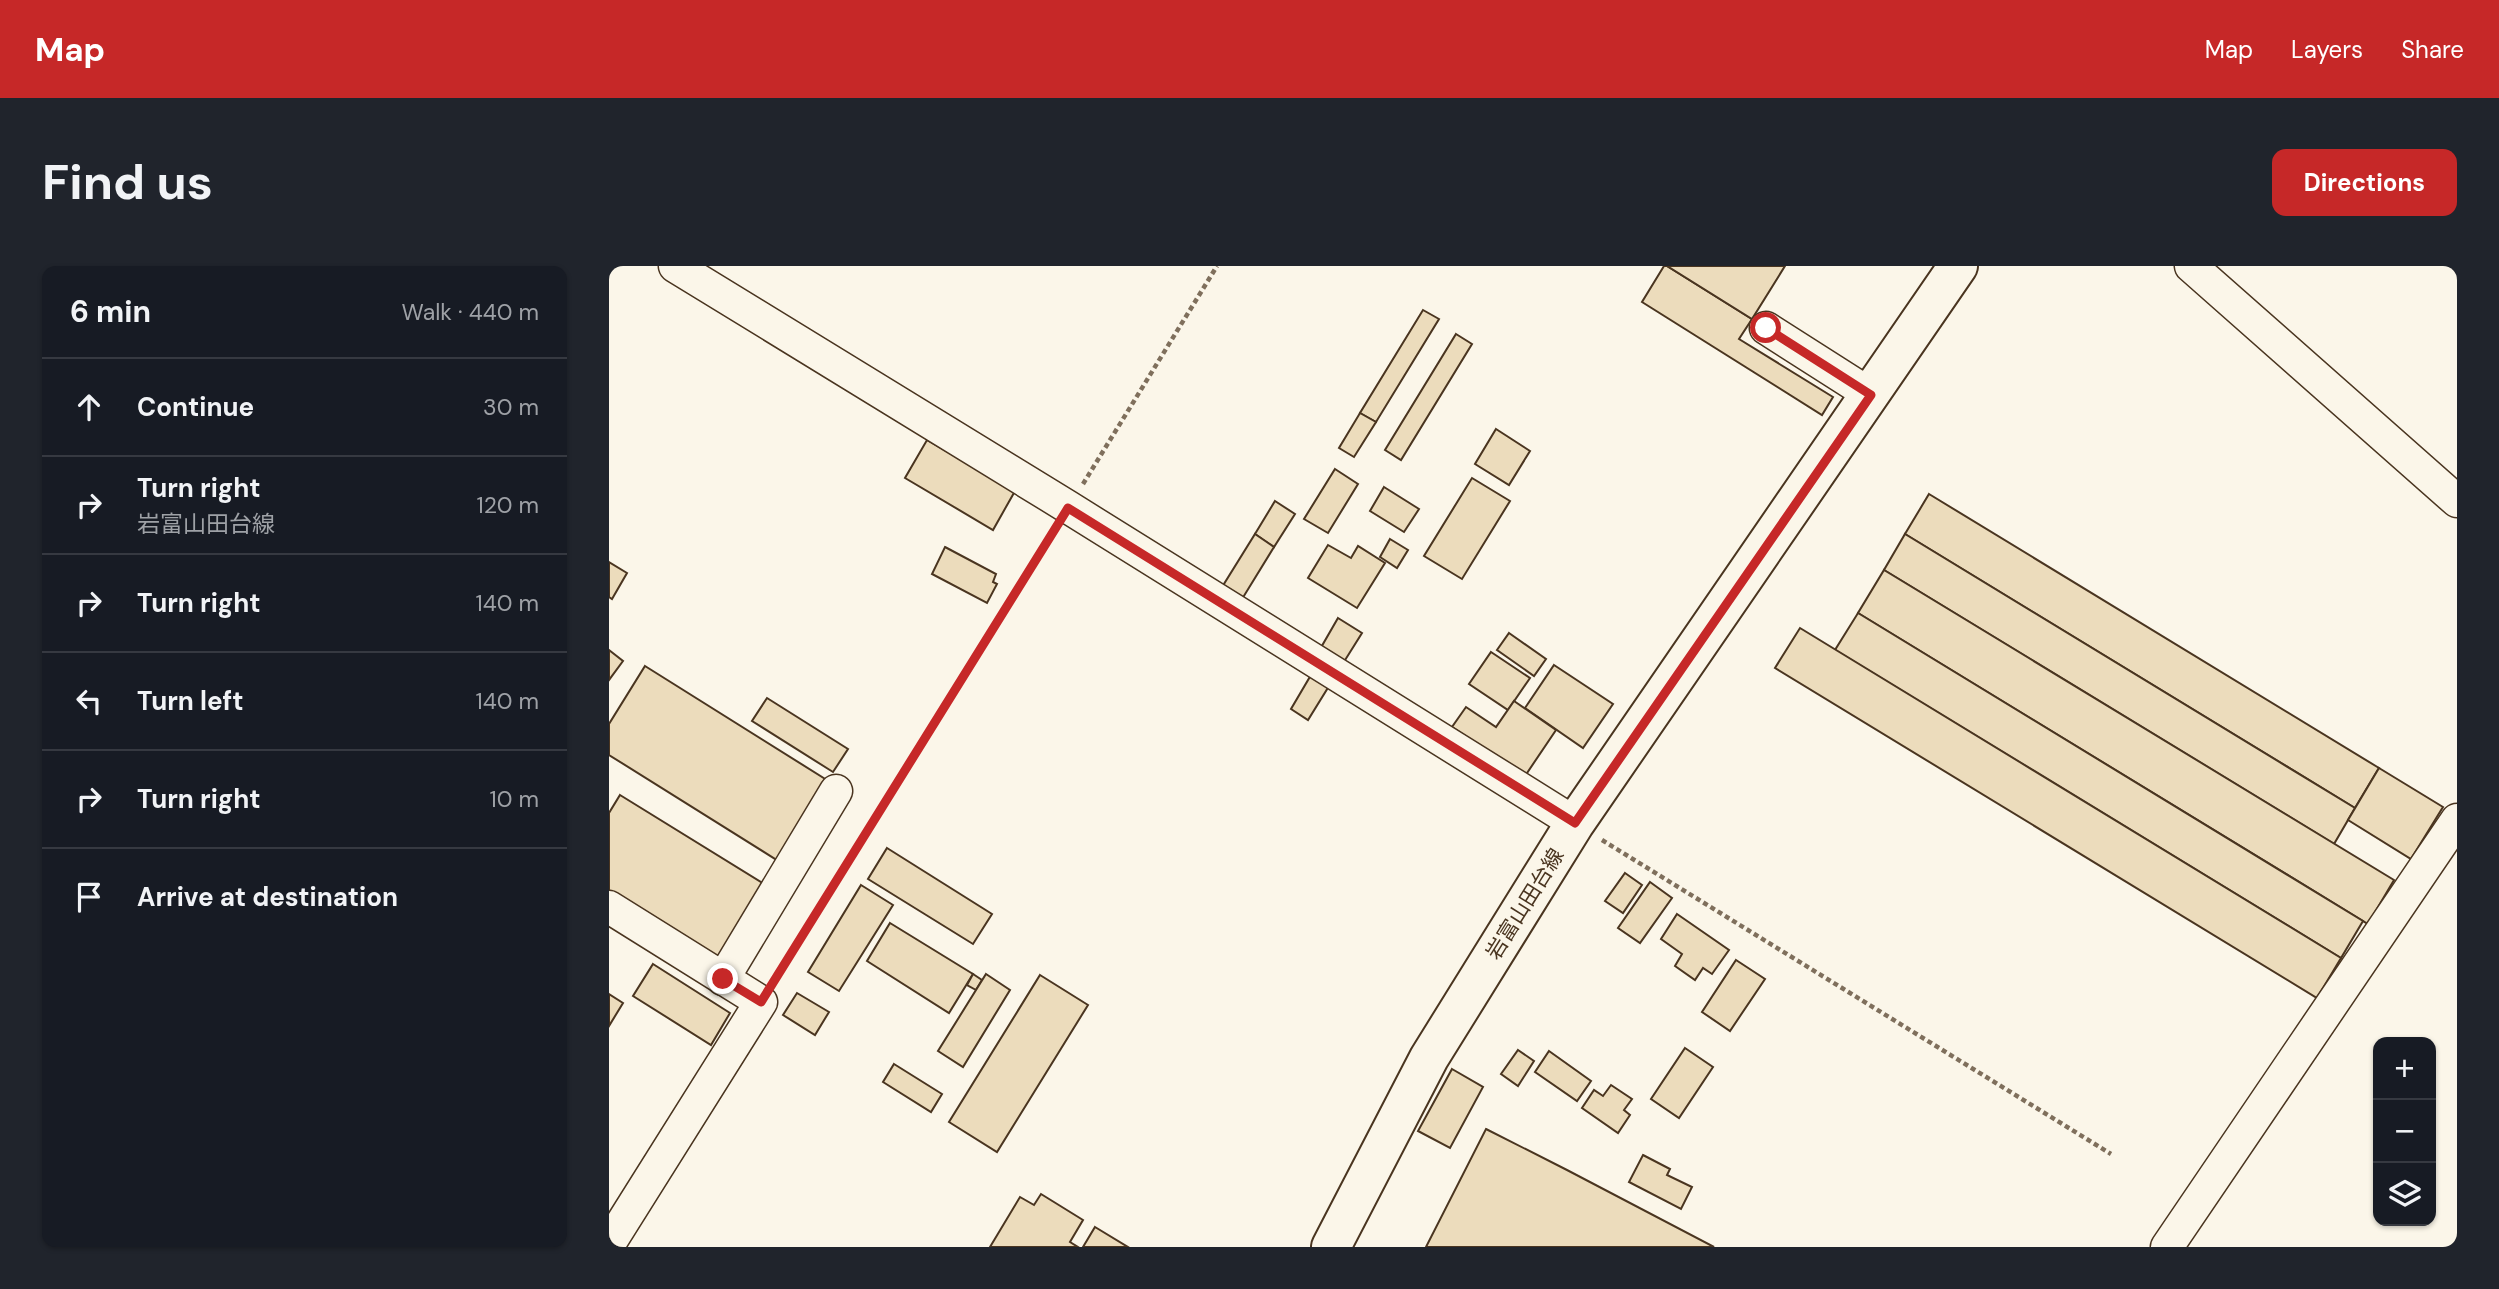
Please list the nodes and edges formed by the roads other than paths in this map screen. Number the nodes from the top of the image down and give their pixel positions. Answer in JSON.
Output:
{"nodes":[{"id":1,"x":675,"y":266,"type":"edge"},
{"id":2,"x":2191,"y":266,"type":"edge"},
{"id":3,"x":1954,"y":267,"type":"edge"},
{"id":4,"x":1766,"y":328,"type":"dead end"},
{"id":5,"x":1871,"y":395,"type":"junction"},
{"id":6,"x":2457,"y":502,"type":"edge"},
{"id":7,"x":836,"y":791,"type":"dead end"},
{"id":8,"x":2457,"y":820,"type":"edge"},
{"id":9,"x":1575,"y":823,"type":"junction"},
{"id":10,"x":609,"y":907,"type":"edge"},
{"id":11,"x":723,"y":979,"type":"junction"},
{"id":12,"x":609,"y":1244,"type":"edge"},
{"id":13,"x":1331,"y":1247,"type":"edge"},
{"id":14,"x":2167,"y":1247,"type":"edge"}],
"edges":[{"from":1,"to":9,"type":"street"},
{"from":2,"to":6,"type":"street"},
{"from":3,"to":5,"type":"main road","name":"岩富山田台線"},
{"from":4,"to":5,"type":"street"},
{"from":5,"to":9,"type":"main road","name":"岩富山田台線"},
{"from":7,"to":11,"type":"street"},
{"from":8,"to":14,"type":"street"},
{"from":9,"to":13,"type":"main road","name":"岩富山田台線"},
{"from":10,"to":11,"type":"street"},
{"from":11,"to":12,"type":"street"}]}
